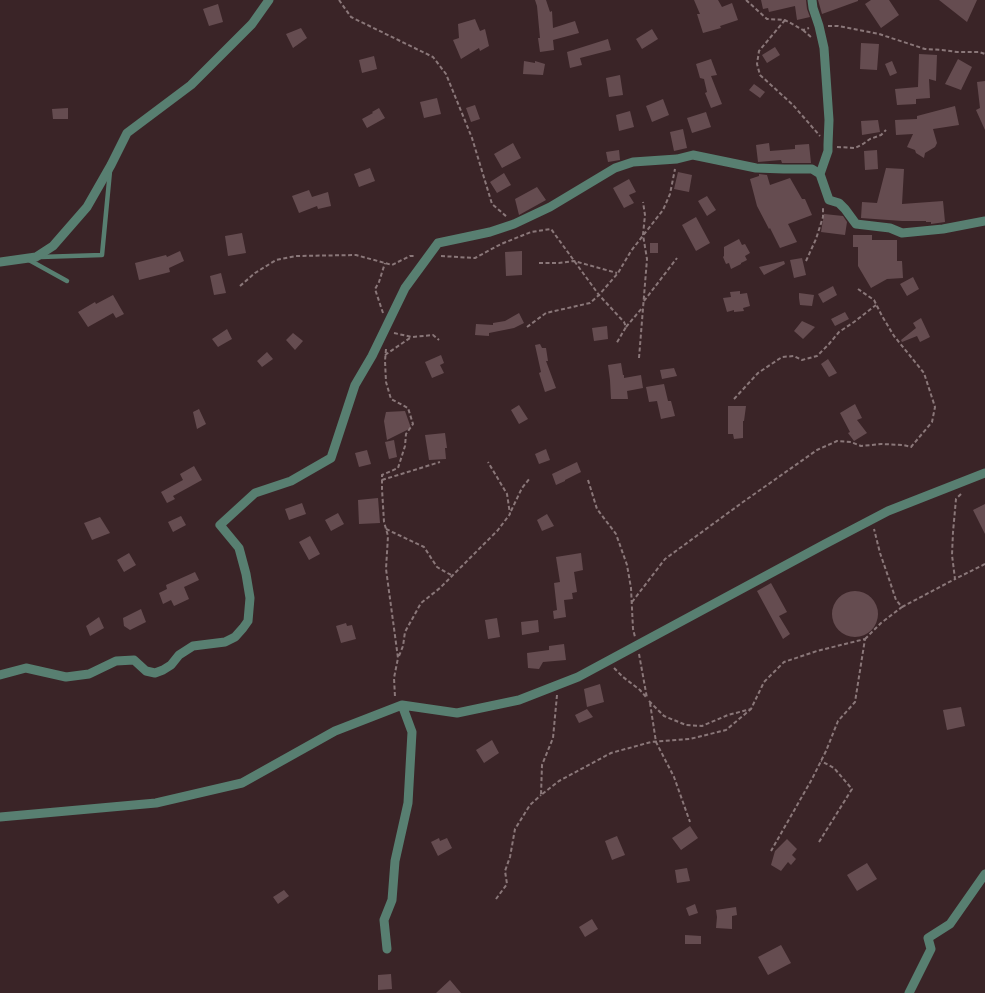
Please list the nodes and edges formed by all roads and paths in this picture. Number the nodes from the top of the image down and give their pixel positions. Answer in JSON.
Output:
{"nodes":[{"id":1,"x":269,"y":0,"type":"edge"},
{"id":2,"x":339,"y":0,"type":"edge"},
{"id":3,"x":746,"y":0,"type":"edge"},
{"id":4,"x":812,"y":0,"type":"edge"},
{"id":5,"x":785,"y":20,"type":"junction"},
{"id":6,"x":819,"y":26,"type":"junction"},
{"id":7,"x":985,"y":54,"type":"edge"},
{"id":8,"x":886,"y":130,"type":"dead end"},
{"id":9,"x":828,"y":148,"type":"junction"},
{"id":10,"x":678,"y":159,"type":"junction"},
{"id":11,"x":111,"y":165,"type":"junction"},
{"id":12,"x":820,"y":174,"type":"junction"},
{"id":13,"x":643,"y":202,"type":"dead end"},
{"id":14,"x":824,"y":202,"type":"dead end"},
{"id":15,"x":985,"y":221,"type":"edge"},
{"id":16,"x":514,"y":224,"type":"junction"},
{"id":17,"x":643,"y":235,"type":"junction"},
{"id":18,"x":429,"y":255,"type":"junction"},
{"id":19,"x":36,"y":257,"type":"junction"},
{"id":20,"x":25,"y":258,"type":"junction"},
{"id":21,"x":677,"y":258,"type":"dead end"},
{"id":22,"x":574,"y":260,"type":"junction"},
{"id":23,"x":806,"y":261,"type":"dead end"},
{"id":24,"x":0,"y":262,"type":"edge"},
{"id":25,"x":385,"y":263,"type":"junction"},
{"id":26,"x":539,"y":263,"type":"dead end"},
{"id":27,"x":618,"y":273,"type":"junction"},
{"id":28,"x":67,"y":281,"type":"dead end"},
{"id":29,"x":240,"y":286,"type":"dead end"},
{"id":30,"x":858,"y":289,"type":"dead end"},
{"id":31,"x":599,"y":295,"type":"junction"},
{"id":32,"x":643,"y":302,"type":"junction"},
{"id":33,"x":876,"y":305,"type":"junction"},
{"id":34,"x":388,"y":324,"type":"junction"},
{"id":35,"x":527,"y":327,"type":"dead end"},
{"id":36,"x":626,"y":328,"type":"junction"},
{"id":37,"x":412,"y":337,"type":"junction"},
{"id":38,"x":439,"y":340,"type":"dead end"},
{"id":39,"x":616,"y":344,"type":"dead end"},
{"id":40,"x":386,"y":348,"type":"dead end"},
{"id":41,"x":386,"y":355,"type":"junction"},
{"id":42,"x":639,"y":358,"type":"dead end"},
{"id":43,"x":734,"y":399,"type":"dead end"},
{"id":44,"x":440,"y":462,"type":"dead end"},
{"id":45,"x":488,"y":462,"type":"dead end"},
{"id":46,"x":985,"y":473,"type":"edge"},
{"id":47,"x":530,"y":478,"type":"dead end"},
{"id":48,"x":382,"y":480,"type":"junction"},
{"id":49,"x":588,"y":480,"type":"dead end"},
{"id":50,"x":962,"y":492,"type":"dead end"},
{"id":51,"x":510,"y":514,"type":"junction"},
{"id":52,"x":880,"y":516,"type":"junction"},
{"id":53,"x":386,"y":529,"type":"junction"},
{"id":54,"x":985,"y":564,"type":"edge"},
{"id":55,"x":452,"y":575,"type":"junction"},
{"id":56,"x":955,"y":579,"type":"junction"},
{"id":57,"x":632,"y":602,"type":"junction"},
{"id":58,"x":902,"y":607,"type":"junction"},
{"id":59,"x":865,"y":638,"type":"junction"},
{"id":60,"x":637,"y":645,"type":"junction"},
{"id":61,"x":398,"y":658,"type":"junction"},
{"id":62,"x":607,"y":661,"type":"junction"},
{"id":63,"x":0,"y":675,"type":"edge"},
{"id":64,"x":557,"y":685,"type":"junction"},
{"id":65,"x":647,"y":698,"type":"junction"},
{"id":66,"x":649,"y":700,"type":"junction"},
{"id":67,"x":402,"y":705,"type":"junction"},
{"id":68,"x":751,"y":709,"type":"junction"},
{"id":69,"x":656,"y":742,"type":"junction"},
{"id":70,"x":821,"y":761,"type":"junction"},
{"id":71,"x":541,"y":795,"type":"junction"},
{"id":72,"x":0,"y":817,"type":"edge"},
{"id":73,"x":690,"y":822,"type":"dead end"},
{"id":74,"x":819,"y":842,"type":"dead end"},
{"id":75,"x":772,"y":851,"type":"dead end"},
{"id":76,"x":985,"y":874,"type":"edge"},
{"id":77,"x":496,"y":899,"type":"dead end"},
{"id":78,"x":387,"y":949,"type":"dead end"},
{"id":79,"x":909,"y":993,"type":"edge"}],
"edges":[{"from":1,"to":11,"type":"street"},
{"from":2,"to":16,"type":"path"},
{"from":3,"to":5,"type":"path"},
{"from":4,"to":6,"type":"street"},
{"from":5,"to":6,"type":"path"},
{"from":5,"to":9,"type":"path"},
{"from":6,"to":7,"type":"path"},
{"from":6,"to":9,"type":"street"},
{"from":8,"to":9,"type":"path"},
{"from":9,"to":12,"type":"street"},
{"from":10,"to":12,"type":"street"},
{"from":10,"to":16,"type":"street"},
{"from":10,"to":17,"type":"path"},
{"from":11,"to":19,"type":"street"},
{"from":11,"to":19,"type":"lane"},
{"from":12,"to":15,"type":"street"},
{"from":13,"to":17,"type":"path"},
{"from":14,"to":23,"type":"path"},
{"from":16,"to":18,"type":"street"},
{"from":17,"to":27,"type":"path"},
{"from":17,"to":32,"type":"path"},
{"from":18,"to":22,"type":"path"},
{"from":18,"to":25,"type":"path"},
{"from":18,"to":34,"type":"street"},
{"from":19,"to":20,"type":"street"},
{"from":20,"to":24,"type":"street"},
{"from":20,"to":28,"type":"lane"},
{"from":21,"to":32,"type":"path"},
{"from":22,"to":26,"type":"path"},
{"from":22,"to":27,"type":"path"},
{"from":22,"to":31,"type":"path"},
{"from":25,"to":29,"type":"path"},
{"from":25,"to":34,"type":"path"},
{"from":27,"to":31,"type":"path"},
{"from":30,"to":33,"type":"path"},
{"from":31,"to":35,"type":"path"},
{"from":31,"to":36,"type":"path"},
{"from":32,"to":36,"type":"path"},
{"from":32,"to":42,"type":"path"},
{"from":33,"to":43,"type":"path"},
{"from":33,"to":57,"type":"path"},
{"from":34,"to":37,"type":"path"},
{"from":34,"to":63,"type":"street"},
{"from":36,"to":39,"type":"path"},
{"from":37,"to":38,"type":"path"},
{"from":37,"to":41,"type":"path"},
{"from":40,"to":41,"type":"path"},
{"from":41,"to":48,"type":"path"},
{"from":44,"to":48,"type":"path"},
{"from":45,"to":51,"type":"path"},
{"from":46,"to":52,"type":"street"},
{"from":47,"to":51,"type":"path"},
{"from":48,"to":53,"type":"path"},
{"from":49,"to":57,"type":"path"},
{"from":50,"to":56,"type":"path"},
{"from":51,"to":55,"type":"path"},
{"from":52,"to":58,"type":"path"},
{"from":52,"to":60,"type":"street"},
{"from":53,"to":55,"type":"path"},
{"from":53,"to":61,"type":"path"},
{"from":54,"to":56,"type":"path"},
{"from":55,"to":61,"type":"path"},
{"from":56,"to":58,"type":"path"},
{"from":57,"to":60,"type":"path"},
{"from":58,"to":59,"type":"path"},
{"from":59,"to":68,"type":"path"},
{"from":59,"to":70,"type":"path"},
{"from":60,"to":62,"type":"street"},
{"from":60,"to":65,"type":"path"},
{"from":61,"to":67,"type":"path"},
{"from":62,"to":64,"type":"street"},
{"from":62,"to":65,"type":"path"},
{"from":64,"to":67,"type":"street"},
{"from":64,"to":71,"type":"path"},
{"from":65,"to":66,"type":"path"},
{"from":66,"to":68,"type":"path"},
{"from":66,"to":69,"type":"path"},
{"from":67,"to":72,"type":"street"},
{"from":67,"to":78,"type":"street"},
{"from":68,"to":69,"type":"path"},
{"from":69,"to":71,"type":"path"},
{"from":69,"to":73,"type":"path"},
{"from":70,"to":74,"type":"path"},
{"from":70,"to":75,"type":"path"},
{"from":71,"to":77,"type":"path"},
{"from":76,"to":79,"type":"street"}]}
